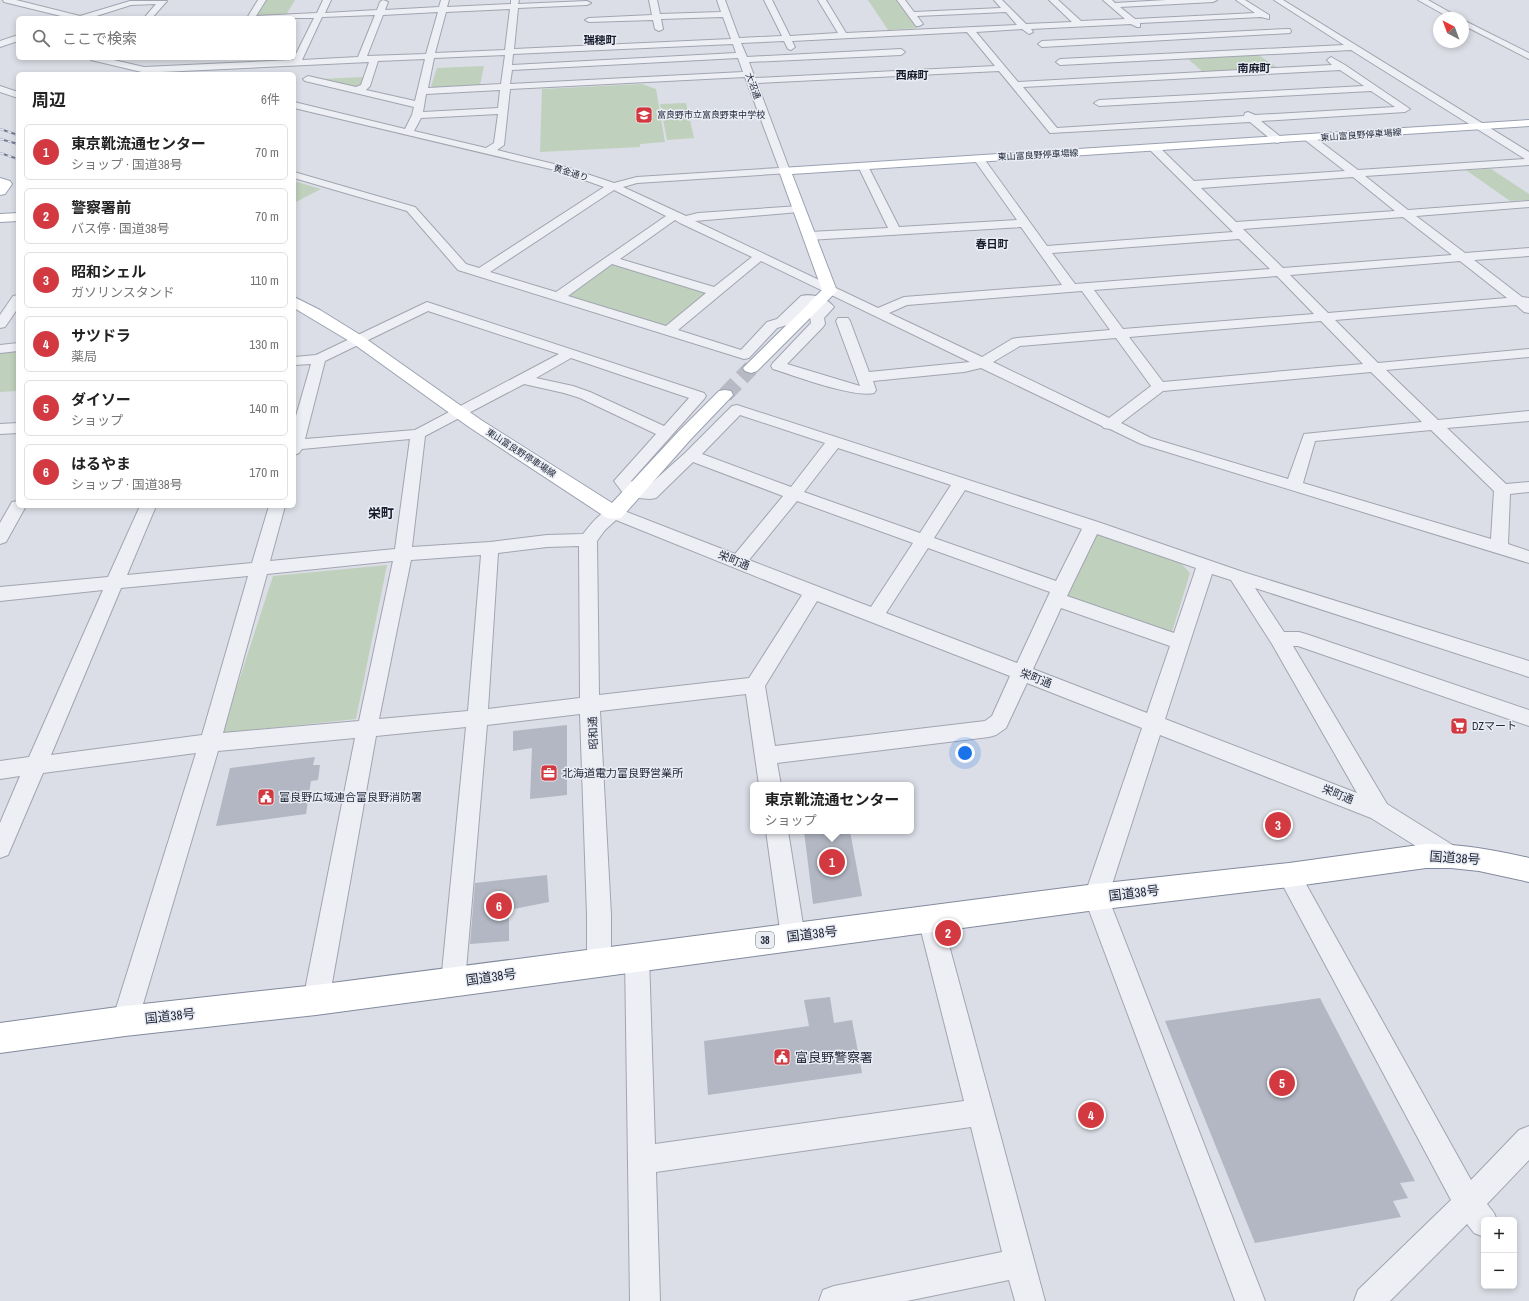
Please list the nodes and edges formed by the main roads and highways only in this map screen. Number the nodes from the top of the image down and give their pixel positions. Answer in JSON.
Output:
{"nodes":[{"id":1,"x":1529,"y":123,"type":"edge"},
{"id":2,"x":0,"y":182,"type":"edge"},
{"id":3,"x":0,"y":190,"type":"edge"},
{"id":4,"x":16,"y":217,"type":"edge"},
{"id":5,"x":0,"y":218,"type":"edge"},
{"id":6,"x":296,"y":303,"type":"edge"},
{"id":7,"x":751,"y":368,"type":"tunnel mouth"},
{"id":8,"x":726,"y":395,"type":"tunnel mouth"},
{"id":9,"x":1529,"y":870,"type":"edge"},
{"id":10,"x":0,"y":1038,"type":"edge"}],
"edges":[{"from":1,"to":7,"type":"main road","name":"東山富良野停車場線"},
{"from":2,"to":3,"type":"main road"},
{"from":4,"to":5,"type":"main road"},
{"from":6,"to":8,"type":"main road","name":"東山富良野停車場線"},
{"from":9,"to":10,"type":"main road","name":"国道38号","number":"38"}]}
